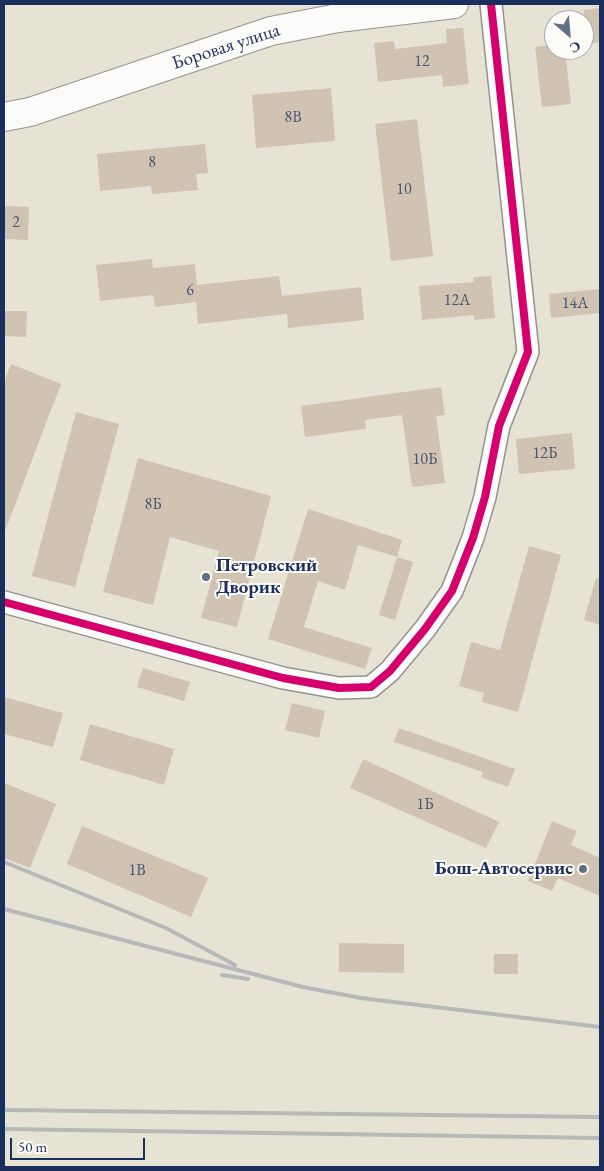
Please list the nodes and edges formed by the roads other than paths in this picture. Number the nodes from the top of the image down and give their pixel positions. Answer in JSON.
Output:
{"nodes":[{"id":1,"x":454,"y":4,"type":"edge"},
{"id":2,"x":491,"y":4,"type":"edge"},
{"id":3,"x":4,"y":117,"type":"edge"},
{"id":4,"x":4,"y":602,"type":"edge"}],
"edges":[{"from":1,"to":3,"type":"main road","name":"Боровая улица"},
{"from":2,"to":4,"type":"street"}]}
